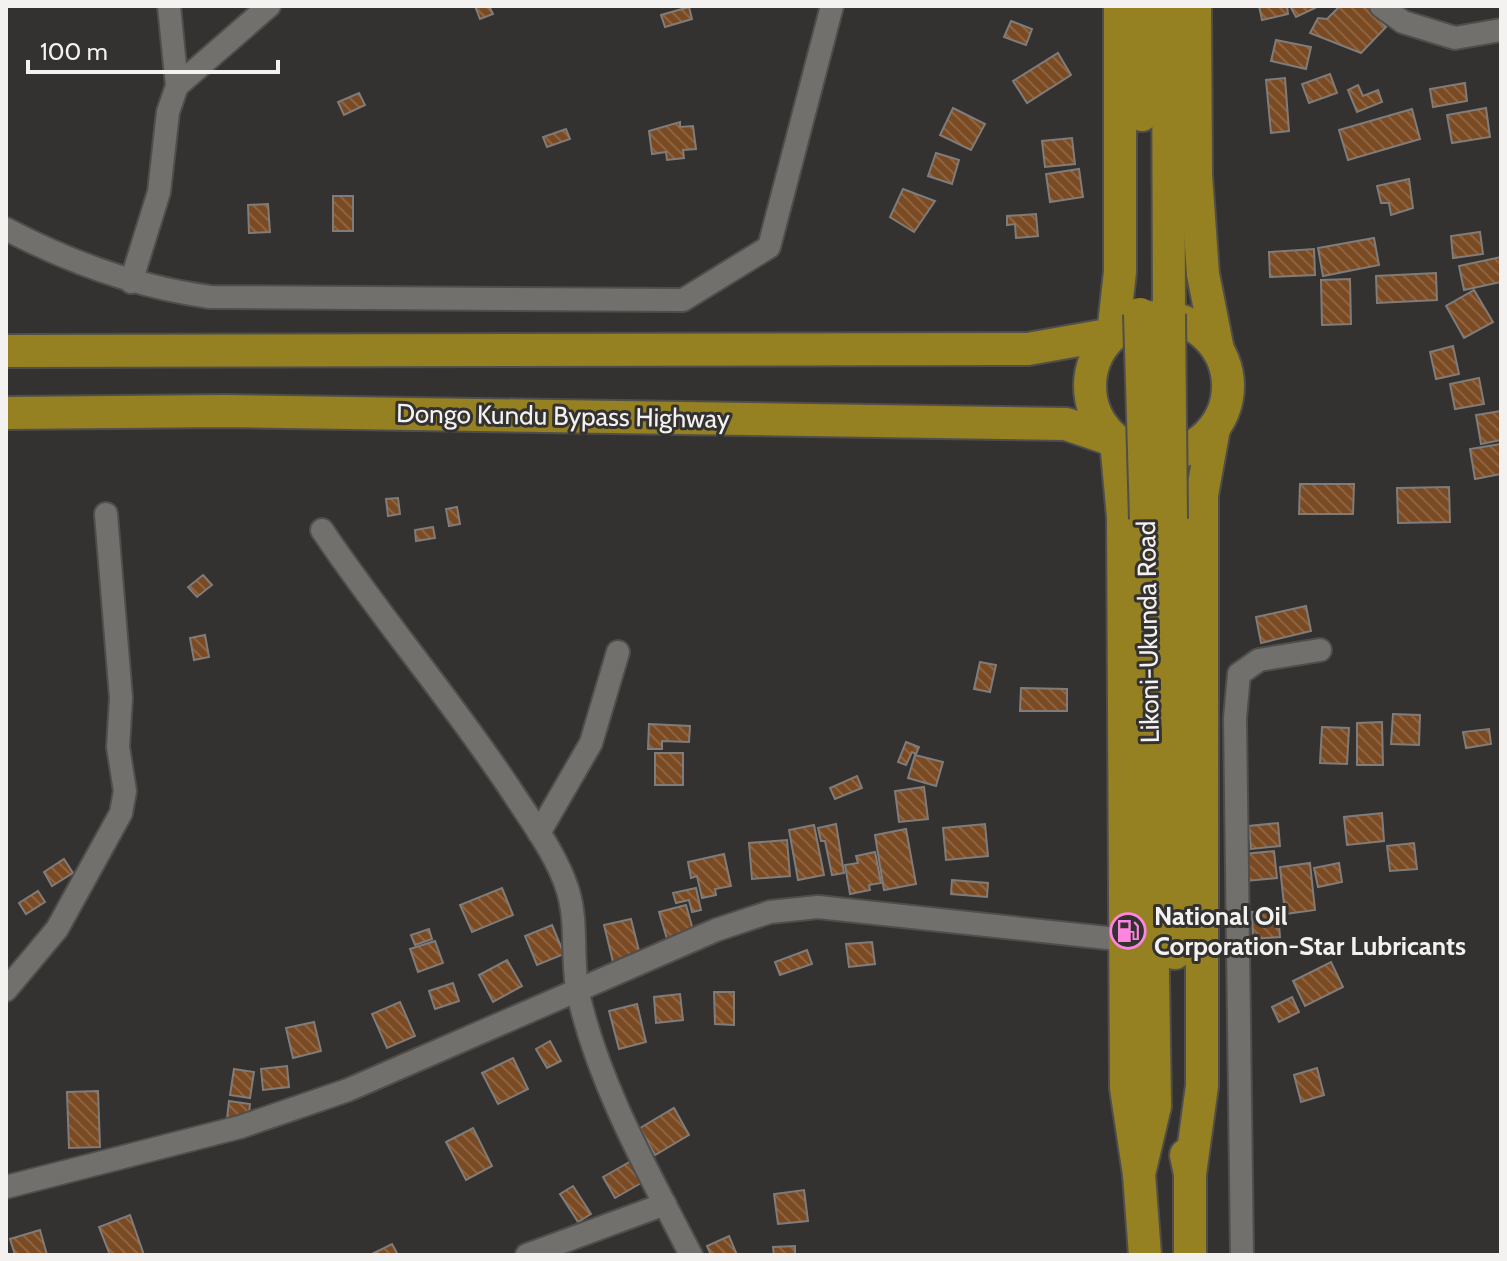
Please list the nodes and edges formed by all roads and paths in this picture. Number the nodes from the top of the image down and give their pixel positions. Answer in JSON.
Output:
{"nodes":[{"id":1,"x":169,"y":6,"type":"edge"},
{"id":2,"x":269,"y":6,"type":"edge"},
{"id":3,"x":832,"y":6,"type":"edge"},
{"id":4,"x":1120,"y":6,"type":"edge"},
{"id":5,"x":1142,"y":6,"type":"edge"},
{"id":6,"x":1168,"y":6,"type":"edge"},
{"id":7,"x":1195,"y":6,"type":"edge"},
{"id":8,"x":1381,"y":6,"type":"edge"},
{"id":9,"x":1501,"y":30,"type":"edge"},
{"id":10,"x":177,"y":86,"type":"junction"},
{"id":11,"x":6,"y":229,"type":"edge"},
{"id":12,"x":131,"y":282,"type":"junction"},
{"id":13,"x":1113,"y":334,"type":"junction"},
{"id":14,"x":1218,"y":350,"type":"junction"},
{"id":15,"x":6,"y":351,"type":"edge"},
{"id":16,"x":6,"y":413,"type":"edge"},
{"id":17,"x":1214,"y":428,"type":"junction"},
{"id":18,"x":1116,"y":441,"type":"junction"},
{"id":19,"x":106,"y":514,"type":"dead end"},
{"id":20,"x":322,"y":530,"type":"dead end"},
{"id":21,"x":1320,"y":650,"type":"dead end"},
{"id":22,"x":618,"y":652,"type":"dead end"},
{"id":23,"x":539,"y":833,"type":"junction"},
{"id":24,"x":1126,"y":940,"type":"junction"},
{"id":25,"x":6,"y":990,"type":"edge"},
{"id":26,"x":577,"y":990,"type":"junction"},
{"id":27,"x":1166,"y":1106,"type":"junction"},
{"id":28,"x":1139,"y":1174,"type":"junction"},
{"id":29,"x":1190,"y":1174,"type":"junction"},
{"id":30,"x":6,"y":1187,"type":"edge"},
{"id":31,"x":665,"y":1204,"type":"junction"},
{"id":32,"x":527,"y":1255,"type":"edge"},
{"id":33,"x":691,"y":1255,"type":"edge"},
{"id":34,"x":1145,"y":1255,"type":"edge"},
{"id":35,"x":1190,"y":1255,"type":"edge"},
{"id":36,"x":1242,"y":1255,"type":"edge"}],
"edges":[{"from":1,"to":10,"type":"street"},
{"from":2,"to":10,"type":"street"},
{"from":3,"to":12,"type":"street"},
{"from":4,"to":13,"type":"highway"},
{"from":5,"to":27,"type":"highway","name":"Likoni-Ukunda Road","bridge":true},
{"from":6,"to":27,"type":"highway","name":"Likoni-Ukunda Road","bridge":true},
{"from":7,"to":14,"type":"highway"},
{"from":8,"to":9,"type":"street"},
{"from":10,"to":12,"type":"street"},
{"from":11,"to":12,"type":"street"},
{"from":13,"to":14,"type":"highway"},
{"from":13,"to":15,"type":"highway"},
{"from":13,"to":18,"type":"highway"},
{"from":14,"to":17,"type":"highway"},
{"from":16,"to":18,"type":"highway","name":"Dongo Kundu Bypass Highway"},
{"from":17,"to":18,"type":"highway"},
{"from":17,"to":29,"type":"highway"},
{"from":18,"to":24,"type":"highway"},
{"from":19,"to":25,"type":"street"},
{"from":20,"to":23,"type":"street"},
{"from":21,"to":36,"type":"street"},
{"from":22,"to":23,"type":"street"},
{"from":23,"to":26,"type":"street"},
{"from":24,"to":26,"type":"street"},
{"from":24,"to":28,"type":"highway"},
{"from":26,"to":30,"type":"street"},
{"from":26,"to":31,"type":"street"},
{"from":27,"to":28,"type":"highway","name":"Likoni-Ukunda Road"},
{"from":27,"to":29,"type":"highway","name":"Likoni-Ukunda Road"},
{"from":28,"to":34,"type":"highway","name":"Likoni-Ukunda Road"},
{"from":29,"to":35,"type":"highway","name":"Likoni-Ukunda Road"},
{"from":31,"to":32,"type":"street"},
{"from":31,"to":33,"type":"street"}]}
